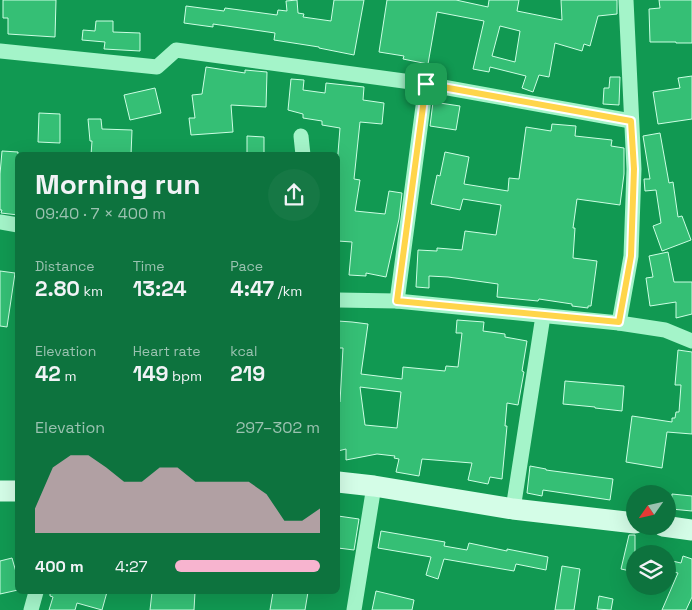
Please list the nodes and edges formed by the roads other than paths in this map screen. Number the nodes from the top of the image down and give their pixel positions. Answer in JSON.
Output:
{"nodes":[{"id":1,"x":626,"y":0,"type":"edge"},
{"id":2,"x":0,"y":51,"type":"edge"},
{"id":3,"x":426,"y":84,"type":"junction"},
{"id":4,"x":631,"y":121,"type":"junction"},
{"id":5,"x":301,"y":136,"type":"dead end"},
{"id":6,"x":303,"y":152,"type":"edge"},
{"id":7,"x":0,"y":222,"type":"edge"},
{"id":8,"x":15,"y":224,"type":"edge"},
{"id":9,"x":340,"y":300,"type":"edge"},
{"id":10,"x":397,"y":301,"type":"junction"},
{"id":11,"x":543,"y":316,"type":"junction"},
{"id":12,"x":619,"y":322,"type":"junction"},
{"id":13,"x":692,"y":341,"type":"edge"},
{"id":14,"x":340,"y":482,"type":"edge"},
{"id":15,"x":374,"y":486,"type":"junction"},
{"id":16,"x":0,"y":491,"type":"edge"},
{"id":17,"x":15,"y":491,"type":"edge"},
{"id":18,"x":513,"y":509,"type":"junction"},
{"id":19,"x":626,"y":522,"type":"edge"},
{"id":20,"x":676,"y":528,"type":"edge"},
{"id":21,"x":692,"y":530,"type":"edge"},
{"id":22,"x":35,"y":594,"type":"edge"},
{"id":23,"x":31,"y":610,"type":"edge"},
{"id":24,"x":354,"y":610,"type":"edge"}],
"edges":[{"from":1,"to":4,"type":"street"},
{"from":2,"to":3,"type":"street"},
{"from":3,"to":4,"type":"street"},
{"from":3,"to":10,"type":"street"},
{"from":4,"to":12,"type":"street"},
{"from":5,"to":6,"type":"street"},
{"from":7,"to":8,"type":"street"},
{"from":9,"to":10,"type":"street"},
{"from":10,"to":11,"type":"street"},
{"from":11,"to":12,"type":"street"},
{"from":11,"to":18,"type":"street"},
{"from":12,"to":13,"type":"street"},
{"from":14,"to":15,"type":"street"},
{"from":15,"to":18,"type":"street"},
{"from":15,"to":24,"type":"street"},
{"from":16,"to":17,"type":"street"},
{"from":18,"to":19,"type":"street"},
{"from":20,"to":21,"type":"street"},
{"from":22,"to":23,"type":"street"}]}
